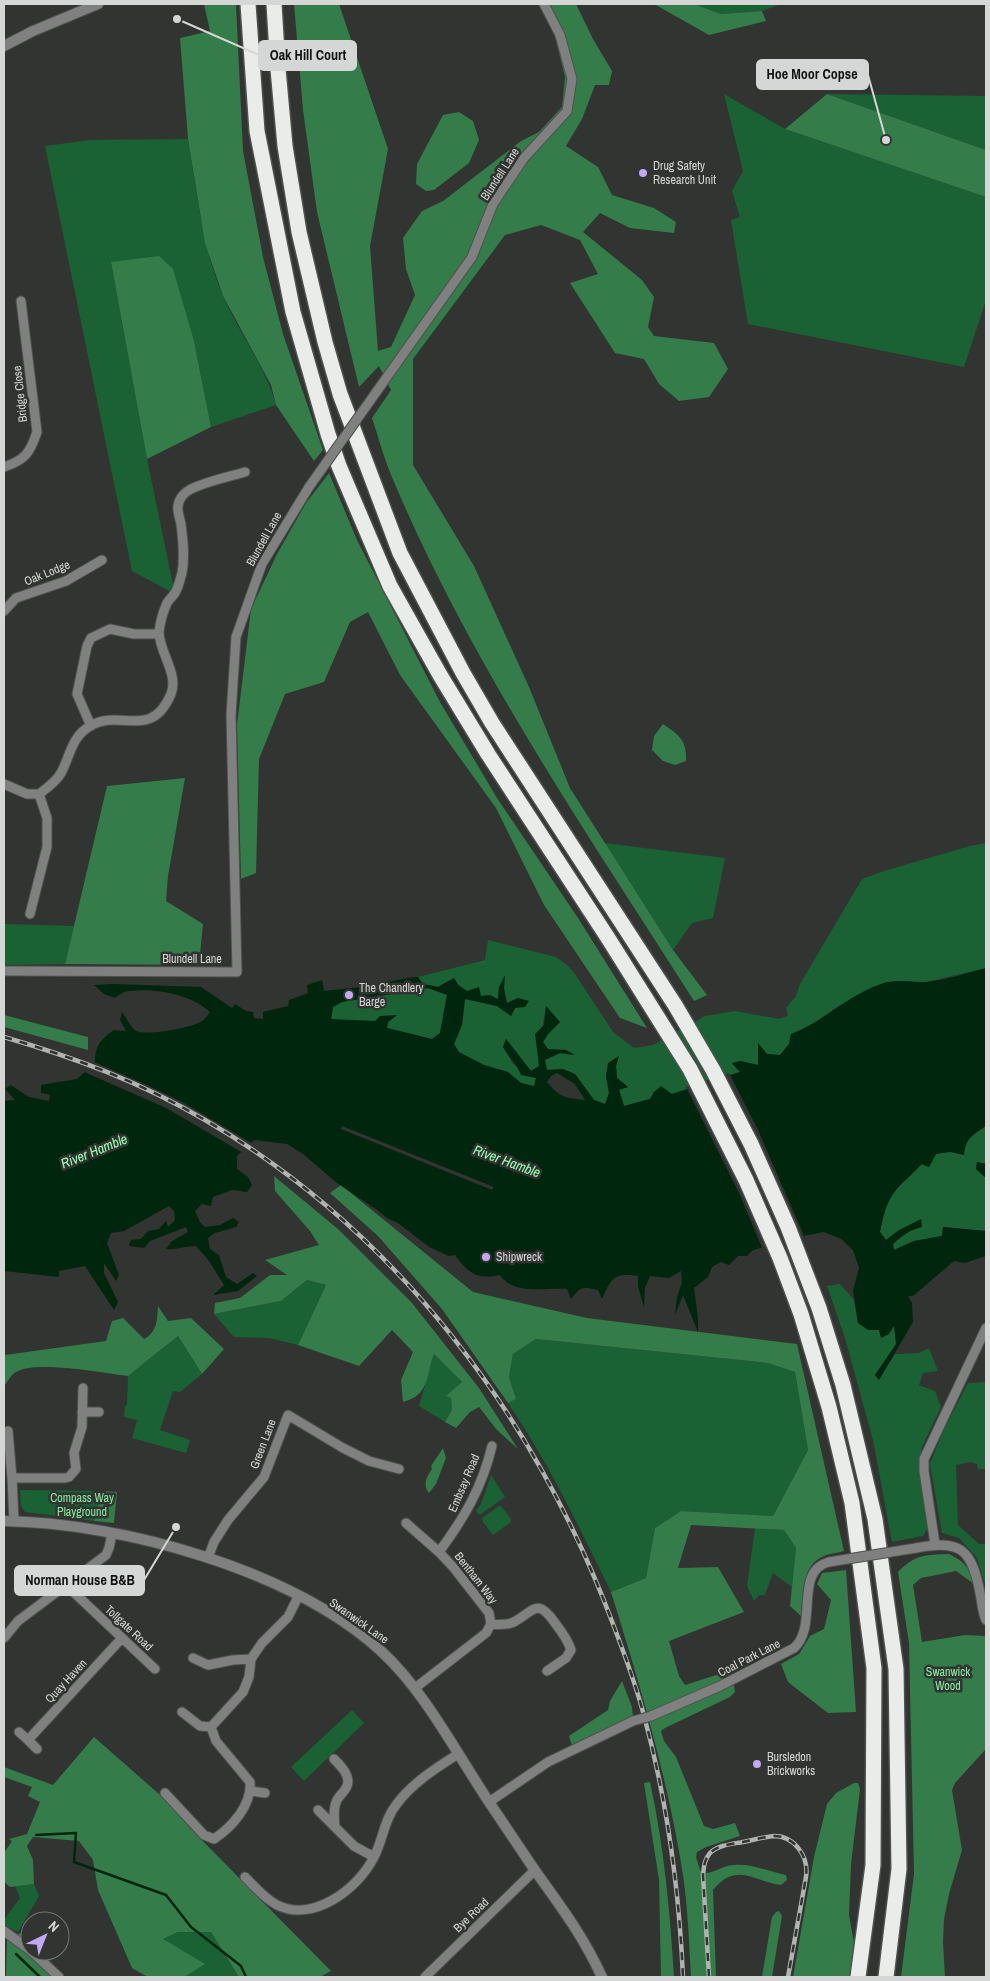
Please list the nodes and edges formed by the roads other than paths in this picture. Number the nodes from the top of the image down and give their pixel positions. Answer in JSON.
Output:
{"nodes":[{"id":1,"x":98,"y":4,"type":"edge"},
{"id":2,"x":248,"y":4,"type":"edge"},
{"id":3,"x":274,"y":4,"type":"edge"},
{"id":4,"x":544,"y":4,"type":"edge"},
{"id":5,"x":4,"y":46,"type":"edge"},
{"id":6,"x":21,"y":301,"type":"dead end"},
{"id":7,"x":4,"y":468,"type":"edge"},
{"id":8,"x":245,"y":472,"type":"dead end"},
{"id":9,"x":102,"y":560,"type":"dead end"},
{"id":10,"x":4,"y":611,"type":"edge"},
{"id":11,"x":159,"y":634,"type":"junction"},
{"id":12,"x":90,"y":726,"type":"junction"},
{"id":13,"x":4,"y":784,"type":"edge"},
{"id":14,"x":39,"y":794,"type":"junction"},
{"id":15,"x":30,"y":914,"type":"dead end"},
{"id":16,"x":4,"y":970,"type":"edge"},
{"id":17,"x":986,"y":1328,"type":"edge"},
{"id":18,"x":83,"y":1388,"type":"dead end"},
{"id":19,"x":82,"y":1412,"type":"junction"},
{"id":20,"x":99,"y":1412,"type":"dead end"},
{"id":21,"x":8,"y":1431,"type":"dead end"},
{"id":22,"x":492,"y":1446,"type":"dead end"},
{"id":23,"x":398,"y":1469,"type":"dead end"},
{"id":24,"x":12,"y":1478,"type":"junction"},
{"id":25,"x":9,"y":1521,"type":"edge"},
{"id":26,"x":406,"y":1523,"type":"dead end"},
{"id":27,"x":112,"y":1534,"type":"junction"},
{"id":28,"x":935,"y":1544,"type":"junction"},
{"id":29,"x":439,"y":1552,"type":"junction"},
{"id":30,"x":208,"y":1558,"type":"junction"},
{"id":31,"x":66,"y":1585,"type":"junction"},
{"id":32,"x":298,"y":1596,"type":"junction"},
{"id":33,"x":986,"y":1620,"type":"edge"},
{"id":34,"x":491,"y":1624,"type":"junction"},
{"id":35,"x":4,"y":1638,"type":"edge"},
{"id":36,"x":122,"y":1638,"type":"junction"},
{"id":37,"x":193,"y":1658,"type":"dead end"},
{"id":38,"x":251,"y":1659,"type":"junction"},
{"id":39,"x":154,"y":1669,"type":"dead end"},
{"id":40,"x":547,"y":1671,"type":"dead end"},
{"id":41,"x":415,"y":1688,"type":"junction"},
{"id":42,"x":182,"y":1712,"type":"dead end"},
{"id":43,"x":210,"y":1727,"type":"junction"},
{"id":44,"x":19,"y":1732,"type":"dead end"},
{"id":45,"x":28,"y":1740,"type":"junction"},
{"id":46,"x":37,"y":1749,"type":"dead end"},
{"id":47,"x":458,"y":1754,"type":"junction"},
{"id":48,"x":334,"y":1759,"type":"dead end"},
{"id":49,"x":251,"y":1791,"type":"junction"},
{"id":50,"x":166,"y":1793,"type":"dead end"},
{"id":51,"x":266,"y":1793,"type":"dead end"},
{"id":52,"x":489,"y":1802,"type":"junction"},
{"id":53,"x":318,"y":1810,"type":"dead end"},
{"id":54,"x":335,"y":1827,"type":"junction"},
{"id":55,"x":374,"y":1857,"type":"junction"},
{"id":56,"x":535,"y":1870,"type":"junction"},
{"id":57,"x":245,"y":1877,"type":"dead end"},
{"id":58,"x":4,"y":1931,"type":"edge"},
{"id":59,"x":20,"y":1943,"type":"edge"},
{"id":60,"x":41,"y":1961,"type":"edge"},
{"id":61,"x":59,"y":1977,"type":"edge"},
{"id":62,"x":425,"y":1977,"type":"edge"},
{"id":63,"x":602,"y":1977,"type":"edge"},
{"id":64,"x":858,"y":1977,"type":"edge"},
{"id":65,"x":886,"y":1977,"type":"edge"}],
"edges":[{"from":1,"to":5,"type":"street"},
{"from":2,"to":64,"type":"highway"},
{"from":3,"to":65,"type":"highway"},
{"from":4,"to":16,"type":"street","name":"Blundell Lane","bridge":true},
{"from":6,"to":7,"type":"street","name":"Bridge Close"},
{"from":8,"to":11,"type":"street"},
{"from":9,"to":10,"type":"street","name":"Oak Lodge"},
{"from":11,"to":12,"type":"street"},
{"from":11,"to":12,"type":"street"},
{"from":12,"to":14,"type":"street"},
{"from":13,"to":14,"type":"street"},
{"from":14,"to":15,"type":"street"},
{"from":17,"to":28,"type":"street"},
{"from":18,"to":19,"type":"street"},
{"from":19,"to":20,"type":"street"},
{"from":19,"to":24,"type":"street"},
{"from":21,"to":24,"type":"street"},
{"from":22,"to":29,"type":"street","name":"Embsay Road"},
{"from":23,"to":30,"type":"street","name":"Green Lane"},
{"from":24,"to":25,"type":"street"},
{"from":25,"to":27,"type":"street","name":"Swanwick Lane"},
{"from":26,"to":29,"type":"street","name":"Bentham Way"},
{"from":27,"to":30,"type":"street","name":"Swanwick Lane"},
{"from":27,"to":31,"type":"street"},
{"from":28,"to":33,"type":"street"},
{"from":28,"to":52,"type":"street","name":"Coal Park Lane","bridge":true},
{"from":29,"to":34,"type":"street","name":"Bentham Way"},
{"from":30,"to":32,"type":"street","name":"Swanwick Lane"},
{"from":31,"to":35,"type":"street"},
{"from":31,"to":36,"type":"street","name":"Tollgate Road"},
{"from":32,"to":38,"type":"street"},
{"from":32,"to":41,"type":"street","name":"Swanwick Lane"},
{"from":34,"to":40,"type":"street"},
{"from":34,"to":41,"type":"street","name":"Bentham Way"},
{"from":36,"to":39,"type":"street","name":"Tollgate Road"},
{"from":36,"to":45,"type":"street","name":"Quay Haven"},
{"from":37,"to":38,"type":"street"},
{"from":38,"to":43,"type":"street"},
{"from":41,"to":47,"type":"street","name":"Swanwick Lane"},
{"from":42,"to":43,"type":"street"},
{"from":43,"to":49,"type":"street"},
{"from":44,"to":45,"type":"street"},
{"from":45,"to":46,"type":"street"},
{"from":47,"to":52,"type":"street","name":"Swanwick Lane"},
{"from":47,"to":55,"type":"street"},
{"from":48,"to":54,"type":"street"},
{"from":49,"to":50,"type":"street"},
{"from":49,"to":51,"type":"street"},
{"from":52,"to":56,"type":"street","name":"Swanwick Lane"},
{"from":53,"to":54,"type":"street"},
{"from":54,"to":55,"type":"street"},
{"from":55,"to":57,"type":"street"},
{"from":56,"to":62,"type":"street","name":"Bye Road"},
{"from":56,"to":63,"type":"street","name":"Swanwick Lane"},
{"from":58,"to":59,"type":"street"},
{"from":60,"to":61,"type":"street"}]}
